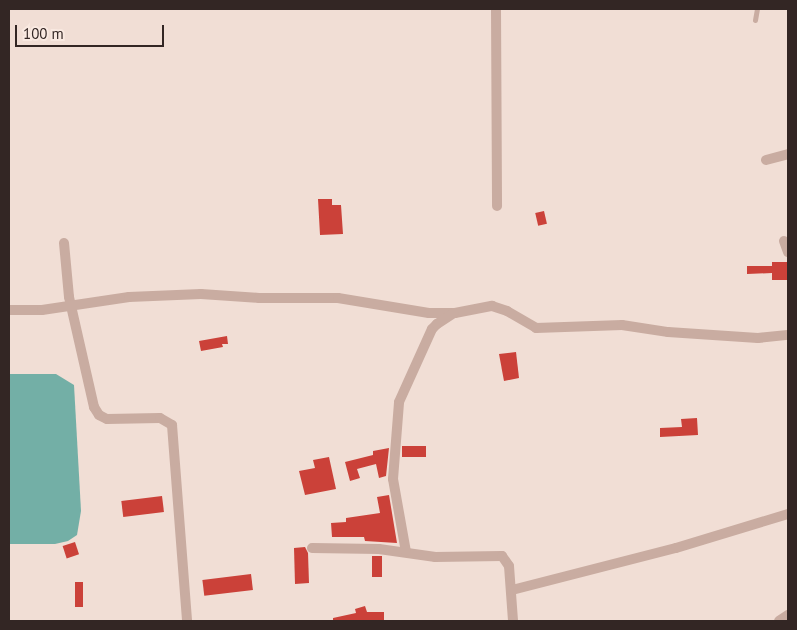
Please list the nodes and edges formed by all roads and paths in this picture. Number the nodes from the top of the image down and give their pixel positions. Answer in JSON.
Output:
{"nodes":[{"id":1,"x":496,"y":9,"type":"edge"},
{"id":2,"x":757,"y":9,"type":"edge"},
{"id":3,"x":755,"y":20,"type":"dead end"},
{"id":4,"x":788,"y":154,"type":"edge"},
{"id":5,"x":766,"y":160,"type":"dead end"},
{"id":6,"x":497,"y":206,"type":"dead end"},
{"id":7,"x":784,"y":241,"type":"dead end"},
{"id":8,"x":64,"y":243,"type":"dead end"},
{"id":9,"x":788,"y":252,"type":"edge"},
{"id":10,"x":71,"y":304,"type":"junction"},
{"id":11,"x":9,"y":310,"type":"edge"},
{"id":12,"x":455,"y":313,"type":"junction"},
{"id":13,"x":788,"y":335,"type":"edge"},
{"id":14,"x":788,"y":514,"type":"edge"},
{"id":15,"x":312,"y":548,"type":"dead end"},
{"id":16,"x":406,"y":552,"type":"junction"},
{"id":17,"x":512,"y":590,"type":"junction"},
{"id":18,"x":788,"y":615,"type":"edge"},
{"id":19,"x":186,"y":621,"type":"edge"},
{"id":20,"x":514,"y":621,"type":"edge"},
{"id":21,"x":780,"y":621,"type":"edge"}],
"edges":[{"from":1,"to":6,"type":"street"},
{"from":2,"to":3,"type":"lane"},
{"from":4,"to":5,"type":"street"},
{"from":7,"to":9,"type":"street"},
{"from":8,"to":10,"type":"street"},
{"from":10,"to":11,"type":"street"},
{"from":10,"to":12,"type":"street"},
{"from":10,"to":19,"type":"street"},
{"from":12,"to":13,"type":"street"},
{"from":12,"to":16,"type":"street"},
{"from":14,"to":17,"type":"street"},
{"from":15,"to":16,"type":"street"},
{"from":16,"to":17,"type":"street"},
{"from":17,"to":20,"type":"street"},
{"from":18,"to":21,"type":"street"}]}
